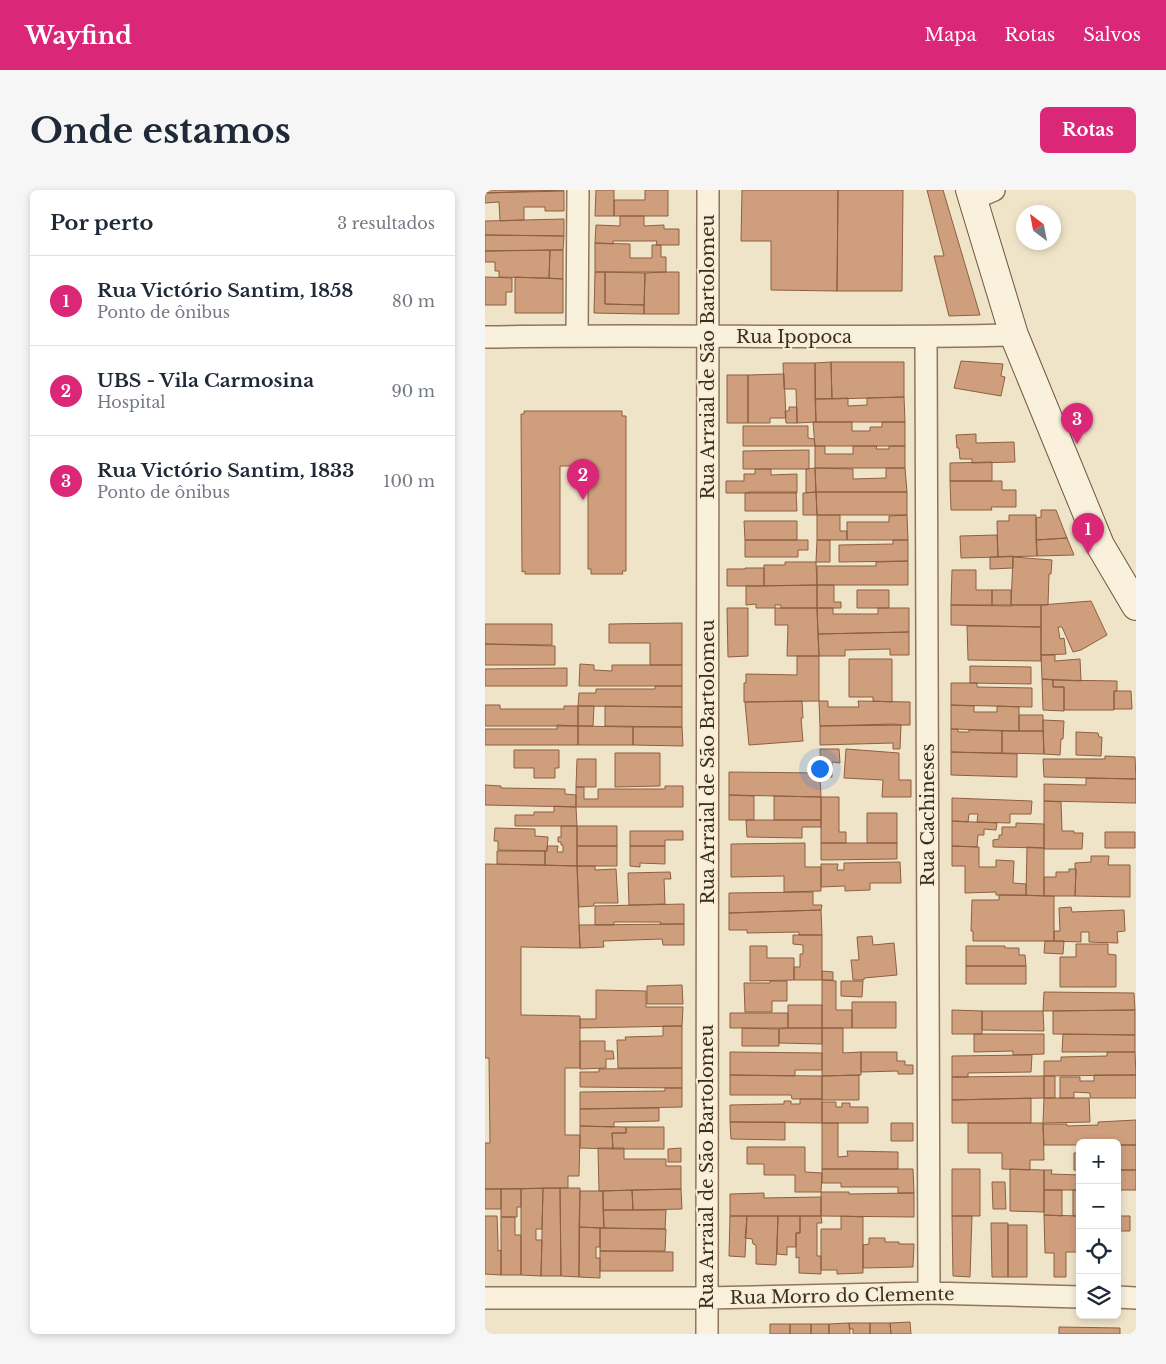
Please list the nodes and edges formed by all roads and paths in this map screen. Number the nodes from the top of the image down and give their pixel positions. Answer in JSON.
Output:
{"nodes":[{"id":1,"x":578,"y":190,"type":"edge"},
{"id":2,"x":708,"y":190,"type":"edge"},
{"id":3,"x":979,"y":193,"type":"edge"},
{"id":4,"x":1014,"y":335,"type":"junction"},
{"id":5,"x":577,"y":336,"type":"junction"},
{"id":6,"x":485,"y":337,"type":"edge"},
{"id":7,"x":708,"y":337,"type":"junction"},
{"id":8,"x":926,"y":337,"type":"junction"},
{"id":9,"x":1136,"y":606,"type":"edge"},
{"id":10,"x":929,"y":1293,"type":"junction"},
{"id":11,"x":1076,"y":1296,"type":"edge"},
{"id":12,"x":485,"y":1298,"type":"edge"},
{"id":13,"x":707,"y":1298,"type":"junction"},
{"id":14,"x":1121,"y":1298,"type":"edge"},
{"id":15,"x":1136,"y":1298,"type":"edge"},
{"id":16,"x":707,"y":1334,"type":"edge"}],
"edges":[{"from":1,"to":5,"type":"street"},
{"from":2,"to":7,"type":"street","name":"Rua Arraial de São Bartolomeu"},
{"from":3,"to":4,"type":"street"},
{"from":4,"to":8,"type":"street","name":"Rua Ipopoca"},
{"from":4,"to":9,"type":"street"},
{"from":5,"to":6,"type":"street","name":"Rua Ipopoca"},
{"from":5,"to":7,"type":"street","name":"Rua Ipopoca"},
{"from":7,"to":8,"type":"street","name":"Rua Ipopoca"},
{"from":7,"to":13,"type":"street","name":"Rua Arraial de São Bartolomeu"},
{"from":8,"to":10,"type":"street","name":"Rua Cachineses"},
{"from":10,"to":11,"type":"street","name":"Rua Morro do Clemente"},
{"from":10,"to":13,"type":"street","name":"Rua Morro do Clemente"},
{"from":12,"to":13,"type":"street","name":"Rua Morro do Clemente"},
{"from":13,"to":16,"type":"street","name":"Rua Arraial de São Bartolomeu"},
{"from":14,"to":15,"type":"street"}]}
